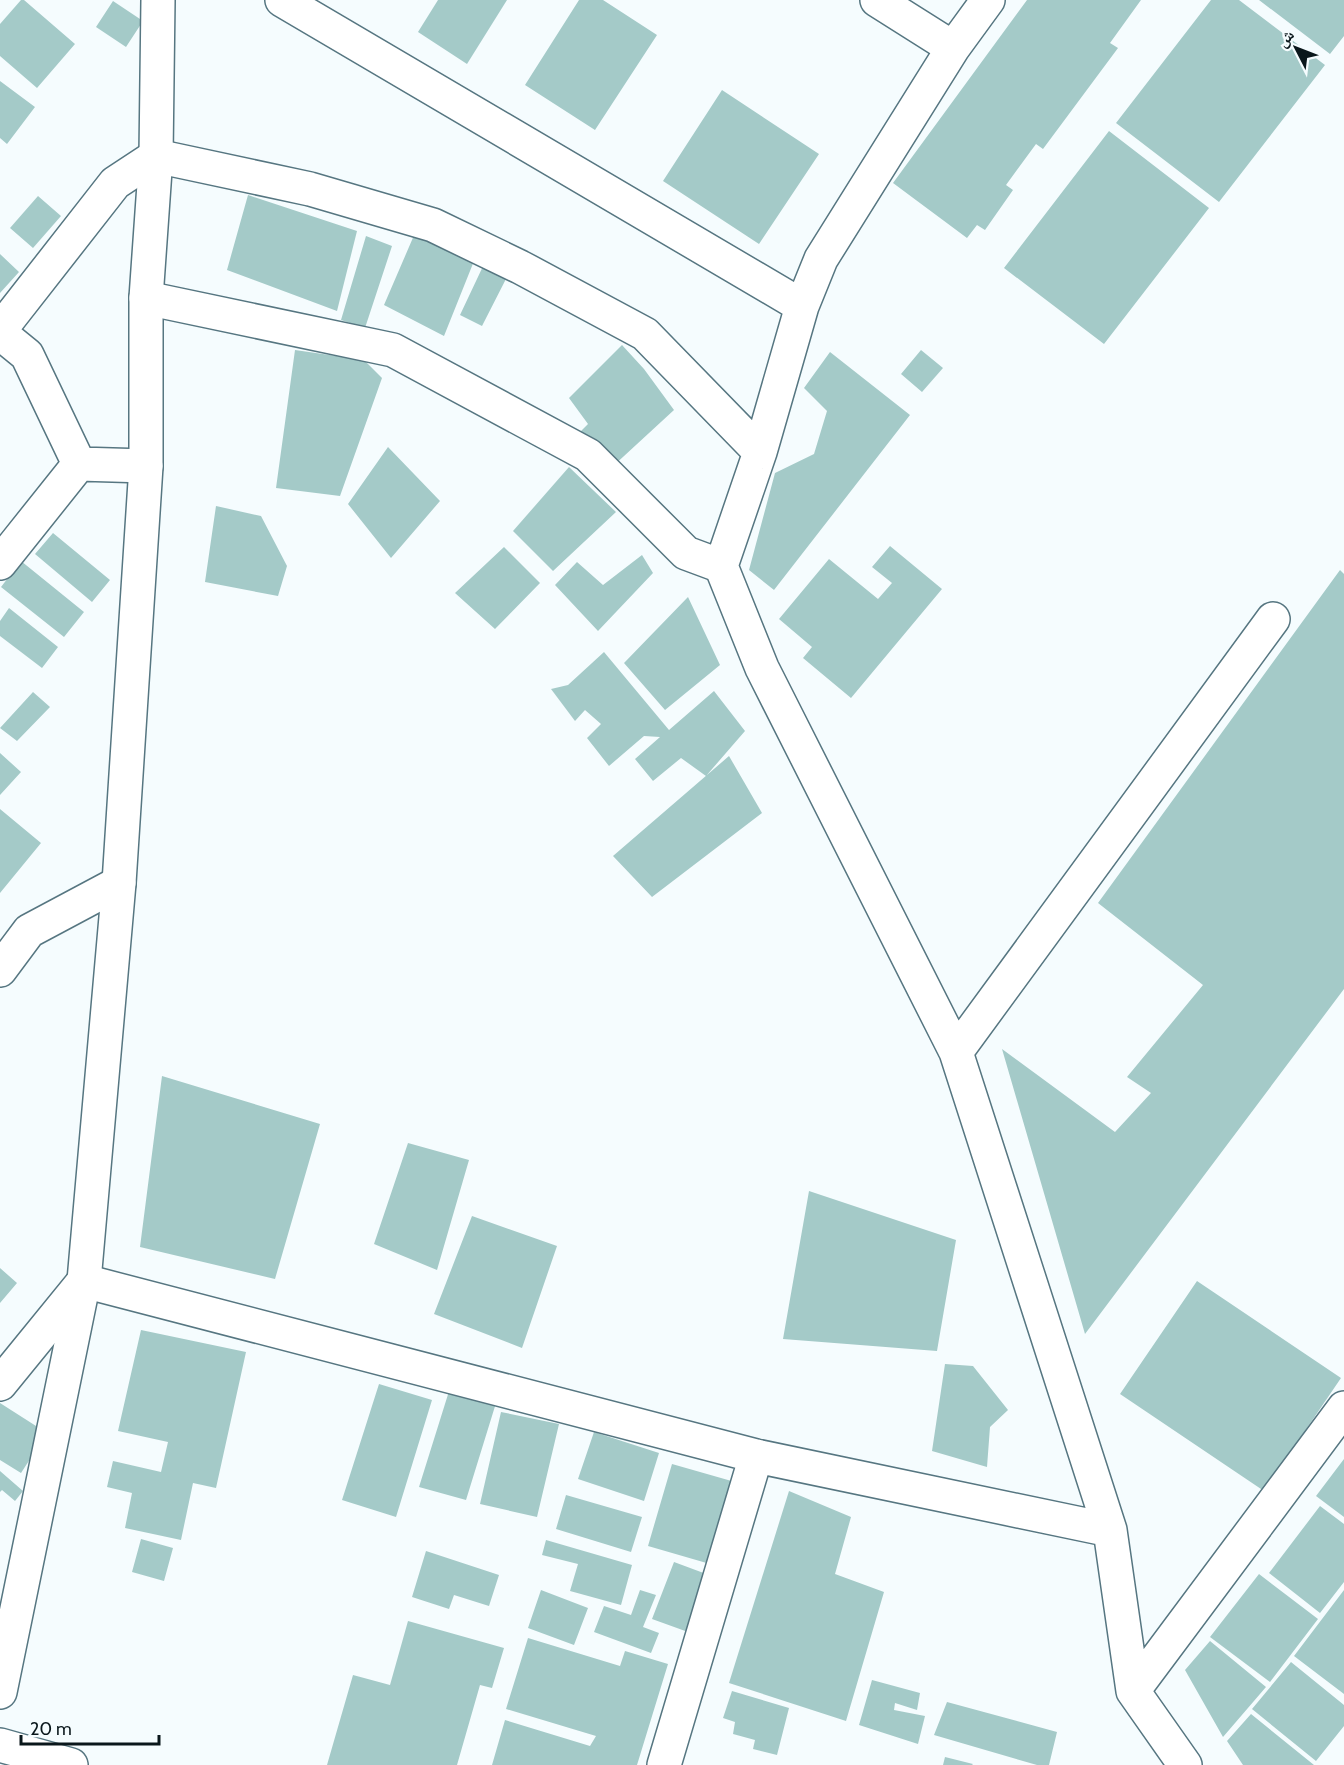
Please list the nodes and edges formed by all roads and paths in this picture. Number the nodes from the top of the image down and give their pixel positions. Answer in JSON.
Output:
{"nodes":[{"id":1,"x":158,"y":0,"type":"edge"},
{"id":2,"x":282,"y":0,"type":"edge"},
{"id":3,"x":877,"y":0,"type":"edge"},
{"id":4,"x":988,"y":0,"type":"edge"},
{"id":5,"x":953,"y":48,"type":"junction"},
{"id":6,"x":156,"y":156,"type":"junction"},
{"id":7,"x":146,"y":298,"type":"junction"},
{"id":8,"x":802,"y":306,"type":"junction"},
{"id":9,"x":0,"y":332,"type":"edge"},
{"id":10,"x":760,"y":452,"type":"junction"},
{"id":11,"x":79,"y":464,"type":"junction"},
{"id":12,"x":146,"y":466,"type":"junction"},
{"id":13,"x":0,"y":563,"type":"edge"},
{"id":14,"x":721,"y":566,"type":"junction"},
{"id":15,"x":1273,"y":619,"type":"dead end"},
{"id":16,"x":119,"y":883,"type":"junction"},
{"id":17,"x":0,"y":970,"type":"edge"},
{"id":18,"x":956,"y":1052,"type":"junction"},
{"id":19,"x":84,"y":1281,"type":"junction"},
{"id":20,"x":0,"y":1384,"type":"edge"},
{"id":21,"x":1344,"y":1408,"type":"edge"},
{"id":22,"x":756,"y":1456,"type":"junction"},
{"id":23,"x":1110,"y":1530,"type":"junction"},
{"id":24,"x":1133,"y":1690,"type":"junction"},
{"id":25,"x":0,"y":1692,"type":"edge"},
{"id":26,"x":0,"y":1745,"type":"edge"},
{"id":27,"x":71,"y":1765,"type":"edge"},
{"id":28,"x":664,"y":1765,"type":"edge"},
{"id":29,"x":1185,"y":1765,"type":"edge"}],
"edges":[{"from":1,"to":6,"type":"street"},
{"from":2,"to":8,"type":"street"},
{"from":3,"to":5,"type":"street"},
{"from":4,"to":5,"type":"street"},
{"from":5,"to":8,"type":"street"},
{"from":6,"to":7,"type":"street"},
{"from":6,"to":9,"type":"street"},
{"from":6,"to":10,"type":"street"},
{"from":7,"to":12,"type":"street"},
{"from":7,"to":14,"type":"street"},
{"from":8,"to":10,"type":"street"},
{"from":9,"to":11,"type":"street"},
{"from":10,"to":14,"type":"street"},
{"from":11,"to":12,"type":"street"},
{"from":11,"to":13,"type":"street"},
{"from":12,"to":16,"type":"street"},
{"from":14,"to":18,"type":"street"},
{"from":15,"to":18,"type":"street"},
{"from":16,"to":17,"type":"street"},
{"from":16,"to":19,"type":"street"},
{"from":18,"to":23,"type":"street"},
{"from":19,"to":20,"type":"street"},
{"from":19,"to":22,"type":"street"},
{"from":19,"to":25,"type":"street"},
{"from":21,"to":24,"type":"street"},
{"from":22,"to":23,"type":"street"},
{"from":22,"to":28,"type":"street"},
{"from":23,"to":24,"type":"street"},
{"from":24,"to":29,"type":"street"},
{"from":26,"to":27,"type":"street"}]}
